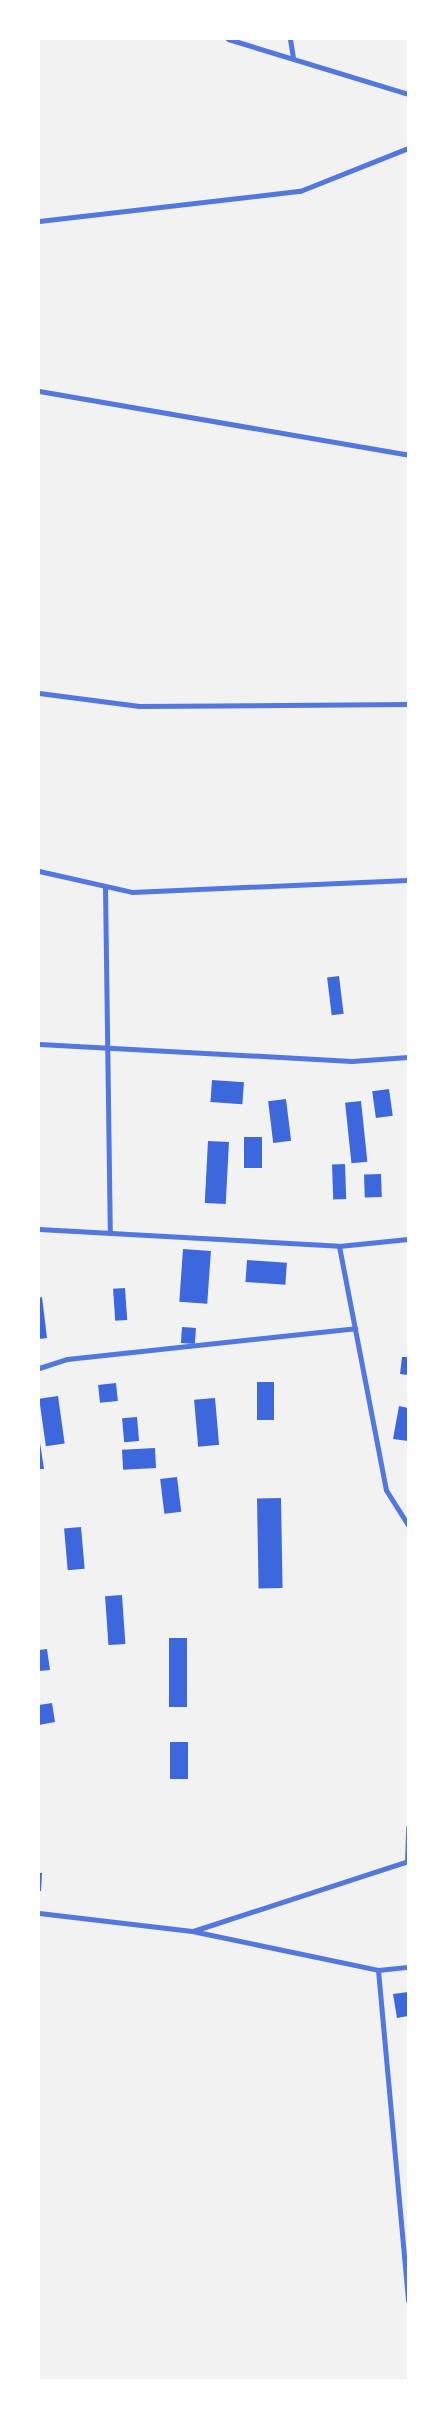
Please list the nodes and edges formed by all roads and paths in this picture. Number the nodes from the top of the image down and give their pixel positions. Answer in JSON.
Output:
{"nodes":[{"id":1,"x":228,"y":39,"type":"edge"},
{"id":2,"x":290,"y":39,"type":"edge"},
{"id":3,"x":293,"y":59,"type":"junction"},
{"id":4,"x":408,"y":94,"type":"edge"},
{"id":5,"x":408,"y":148,"type":"edge"},
{"id":6,"x":39,"y":221,"type":"edge"},
{"id":7,"x":39,"y":391,"type":"edge"},
{"id":8,"x":408,"y":454,"type":"edge"},
{"id":9,"x":39,"y":693,"type":"edge"},
{"id":10,"x":408,"y":704,"type":"edge"},
{"id":11,"x":39,"y":871,"type":"edge"},
{"id":12,"x":408,"y":880,"type":"edge"},
{"id":13,"x":105,"y":886,"type":"junction"},
{"id":14,"x":39,"y":1044,"type":"edge"},
{"id":15,"x":107,"y":1048,"type":"junction"},
{"id":16,"x":408,"y":1057,"type":"edge"},
{"id":17,"x":39,"y":1229,"type":"edge"},
{"id":18,"x":110,"y":1233,"type":"junction"},
{"id":19,"x":408,"y":1239,"type":"edge"},
{"id":20,"x":339,"y":1246,"type":"junction"},
{"id":21,"x":354,"y":1328,"type":"junction"},
{"id":22,"x":39,"y":1368,"type":"edge"},
{"id":23,"x":408,"y":1525,"type":"edge"},
{"id":24,"x":408,"y":1827,"type":"edge"},
{"id":25,"x":408,"y":1861,"type":"edge"},
{"id":26,"x":39,"y":1913,"type":"edge"},
{"id":27,"x":192,"y":1931,"type":"junction"},
{"id":28,"x":408,"y":1967,"type":"edge"},
{"id":29,"x":378,"y":1970,"type":"junction"},
{"id":30,"x":408,"y":2292,"type":"edge"},
{"id":31,"x":408,"y":2301,"type":"edge"}],
"edges":[{"from":1,"to":3,"type":"street"},
{"from":2,"to":3,"type":"street"},
{"from":3,"to":4,"type":"street"},
{"from":5,"to":6,"type":"street"},
{"from":7,"to":8,"type":"street"},
{"from":9,"to":10,"type":"street"},
{"from":11,"to":13,"type":"street"},
{"from":12,"to":13,"type":"street"},
{"from":13,"to":15,"type":"street"},
{"from":14,"to":15,"type":"street"},
{"from":15,"to":16,"type":"street"},
{"from":15,"to":18,"type":"street"},
{"from":17,"to":18,"type":"street"},
{"from":18,"to":20,"type":"street"},
{"from":19,"to":20,"type":"street"},
{"from":20,"to":21,"type":"street"},
{"from":21,"to":22,"type":"street"},
{"from":21,"to":23,"type":"street"},
{"from":24,"to":25,"type":"street"},
{"from":25,"to":27,"type":"street"},
{"from":26,"to":27,"type":"street"},
{"from":27,"to":29,"type":"street"},
{"from":28,"to":29,"type":"street"},
{"from":29,"to":30,"type":"street"},
{"from":30,"to":31,"type":"street"}]}
